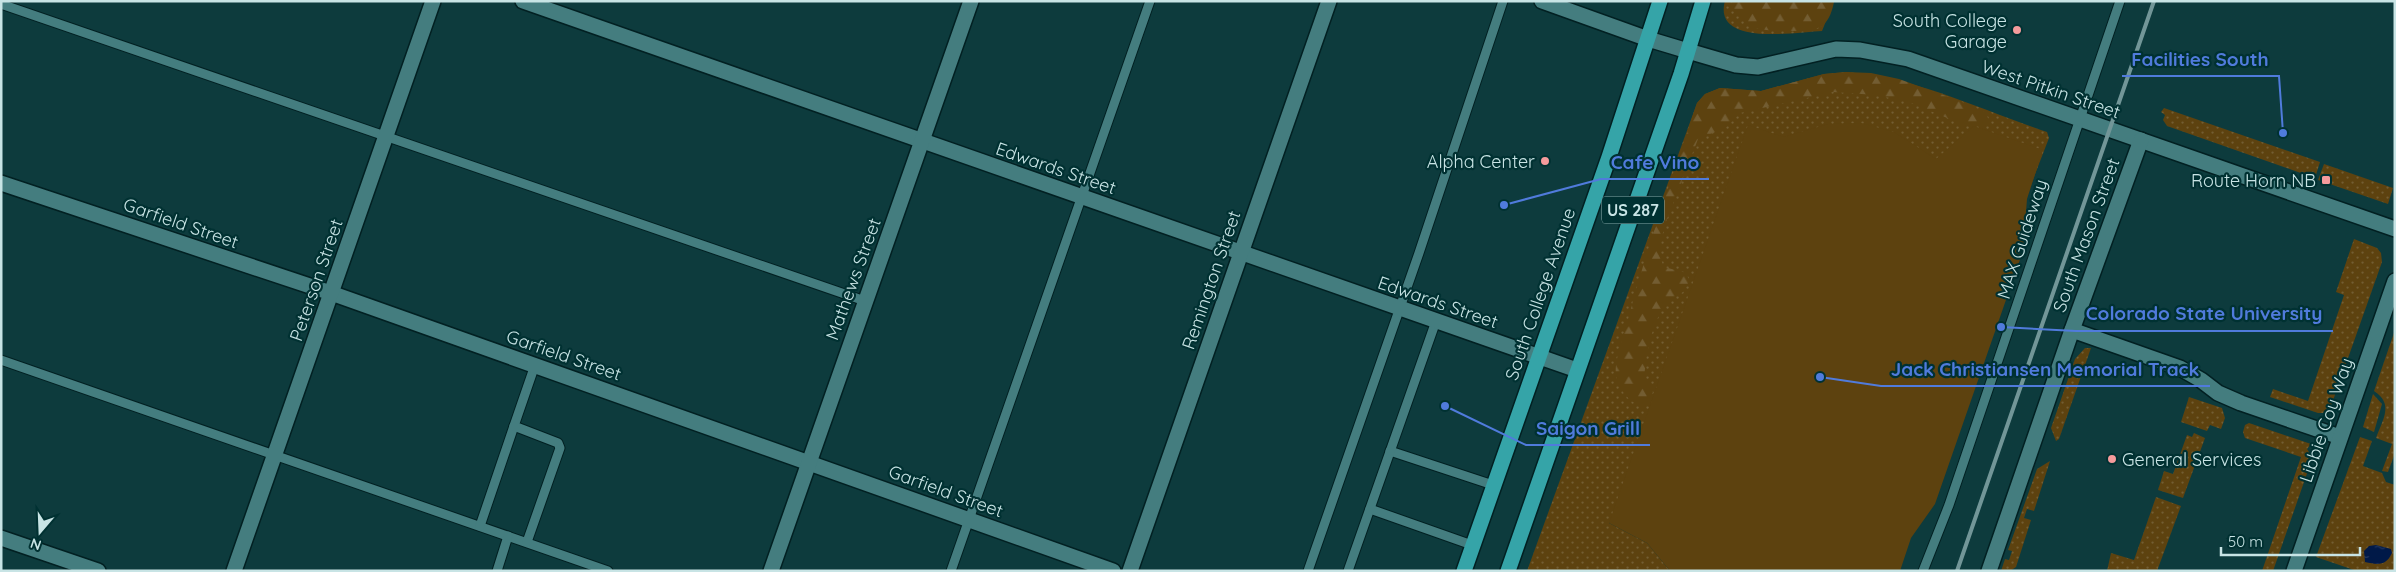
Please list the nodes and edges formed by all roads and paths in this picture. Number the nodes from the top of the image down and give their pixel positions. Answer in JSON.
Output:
{"nodes":[{"id":1,"x":433,"y":1,"type":"edge"},
{"id":2,"x":523,"y":1,"type":"edge"},
{"id":3,"x":971,"y":1,"type":"edge"},
{"id":4,"x":1150,"y":1,"type":"edge"},
{"id":5,"x":1329,"y":1,"type":"edge"},
{"id":6,"x":1503,"y":1,"type":"edge"},
{"id":7,"x":1542,"y":1,"type":"edge"},
{"id":8,"x":1660,"y":1,"type":"edge"},
{"id":9,"x":1703,"y":1,"type":"edge"},
{"id":10,"x":2120,"y":1,"type":"edge"},
{"id":11,"x":1,"y":4,"type":"edge"},
{"id":12,"x":1648,"y":39,"type":"junction"},
{"id":13,"x":1688,"y":51,"type":"junction"},
{"id":14,"x":2080,"y":119,"type":"junction"},
{"id":15,"x":386,"y":135,"type":"junction"},
{"id":16,"x":2141,"y":140,"type":"junction"},
{"id":17,"x":922,"y":141,"type":"junction"},
{"id":18,"x":1,"y":183,"type":"edge"},
{"id":19,"x":1081,"y":197,"type":"junction"},
{"id":20,"x":2395,"y":229,"type":"edge"},
{"id":21,"x":1241,"y":252,"type":"junction"},
{"id":22,"x":2395,"y":281,"type":"edge"},
{"id":23,"x":331,"y":293,"type":"junction"},
{"id":24,"x":865,"y":301,"type":"junction"},
{"id":25,"x":1400,"y":308,"type":"junction"},
{"id":26,"x":1436,"y":321,"type":"junction"},
{"id":27,"x":2072,"y":330,"type":"junction"},
{"id":28,"x":1538,"y":356,"type":"junction"},
{"id":29,"x":1,"y":360,"type":"edge"},
{"id":30,"x":535,"y":365,"type":"junction"},
{"id":31,"x":1577,"y":370,"type":"junction"},
{"id":32,"x":514,"y":426,"type":"junction"},
{"id":33,"x":2340,"y":437,"type":"junction"},
{"id":34,"x":1390,"y":451,"type":"junction"},
{"id":35,"x":275,"y":454,"type":"junction"},
{"id":36,"x":808,"y":461,"type":"junction"},
{"id":37,"x":1493,"y":485,"type":"junction"},
{"id":38,"x":1370,"y":509,"type":"junction"},
{"id":39,"x":970,"y":520,"type":"junction"},
{"id":40,"x":480,"y":526,"type":"junction"},
{"id":41,"x":508,"y":536,"type":"junction"},
{"id":42,"x":1,"y":538,"type":"edge"},
{"id":43,"x":527,"y":542,"type":"junction"},
{"id":44,"x":1472,"y":545,"type":"junction"},
{"id":45,"x":98,"y":571,"type":"edge"},
{"id":46,"x":234,"y":571,"type":"edge"},
{"id":47,"x":497,"y":571,"type":"edge"},
{"id":48,"x":608,"y":571,"type":"edge"},
{"id":49,"x":771,"y":571,"type":"edge"},
{"id":50,"x":951,"y":571,"type":"edge"},
{"id":51,"x":1113,"y":571,"type":"edge"},
{"id":52,"x":1130,"y":571,"type":"edge"},
{"id":53,"x":1308,"y":571,"type":"edge"},
{"id":54,"x":1348,"y":571,"type":"edge"},
{"id":55,"x":1464,"y":571,"type":"edge"},
{"id":56,"x":1508,"y":571,"type":"edge"},
{"id":57,"x":1923,"y":571,"type":"edge"},
{"id":58,"x":1989,"y":571,"type":"edge"},
{"id":59,"x":2294,"y":571,"type":"edge"}],
"edges":[{"from":1,"to":15,"type":"street","name":"Peterson Street"},
{"from":2,"to":17,"type":"street","name":"Edwards Street"},
{"from":3,"to":17,"type":"street","name":"Mathews Street"},
{"from":4,"to":19,"type":"lane"},
{"from":5,"to":21,"type":"street","name":"Remington Street"},
{"from":6,"to":25,"type":"lane"},
{"from":7,"to":12,"type":"street","name":"West Pitkin Street"},
{"from":8,"to":12,"type":"highway","name":"South College Avenue","number":"US 287"},
{"from":9,"to":13,"type":"highway","number":"US 287"},
{"from":10,"to":14,"type":"lane","name":"MAX Guideway"},
{"from":11,"to":15,"type":"lane"},
{"from":12,"to":13,"type":"street","name":"West Pitkin Street"},
{"from":12,"to":28,"type":"highway","name":"South College Avenue","number":"US 287"},
{"from":13,"to":14,"type":"street","name":"West Pitkin Street"},
{"from":13,"to":31,"type":"highway","number":"US 287"},
{"from":14,"to":16,"type":"street","name":"West Pitkin Street"},
{"from":14,"to":57,"type":"lane","name":"MAX Guideway"},
{"from":15,"to":23,"type":"street","name":"Peterson Street"},
{"from":15,"to":24,"type":"lane"},
{"from":16,"to":20,"type":"street","name":"West Pitkin Street"},
{"from":16,"to":27,"type":"street","name":"South Mason Street"},
{"from":17,"to":19,"type":"street","name":"Edwards Street"},
{"from":17,"to":24,"type":"street","name":"Mathews Street"},
{"from":18,"to":23,"type":"street","name":"Garfield Street"},
{"from":19,"to":21,"type":"street","name":"Edwards Street"},
{"from":19,"to":39,"type":"lane"},
{"from":21,"to":25,"type":"street","name":"Edwards Street"},
{"from":21,"to":52,"type":"street","name":"Remington Street"},
{"from":22,"to":33,"type":"street","name":"Libbie Coy Way"},
{"from":23,"to":30,"type":"street","name":"Garfield Street"},
{"from":23,"to":35,"type":"street","name":"Peterson Street"},
{"from":24,"to":36,"type":"street","name":"Mathews Street"},
{"from":25,"to":26,"type":"street","name":"Edwards Street"},
{"from":25,"to":53,"type":"lane"},
{"from":26,"to":28,"type":"street","name":"Edwards Street"},
{"from":26,"to":34,"type":"lane"},
{"from":27,"to":33,"type":"street"},
{"from":27,"to":58,"type":"street","name":"South Mason Street"},
{"from":28,"to":31,"type":"street","name":"Edwards Street"},
{"from":28,"to":37,"type":"highway","name":"South College Avenue","number":"US 287"},
{"from":29,"to":35,"type":"lane"},
{"from":30,"to":32,"type":"lane"},
{"from":30,"to":36,"type":"street","name":"Garfield Street"},
{"from":31,"to":56,"type":"highway","number":"US 287"},
{"from":32,"to":40,"type":"lane"},
{"from":32,"to":43,"type":"lane"},
{"from":33,"to":59,"type":"street","name":"Libbie Coy Way"},
{"from":34,"to":37,"type":"lane"},
{"from":34,"to":38,"type":"lane"},
{"from":35,"to":40,"type":"lane"},
{"from":35,"to":46,"type":"street","name":"Peterson Street"},
{"from":36,"to":39,"type":"street","name":"Garfield Street"},
{"from":36,"to":49,"type":"street","name":"Mathews Street"},
{"from":37,"to":44,"type":"highway","name":"South College Avenue","number":"US 287"},
{"from":38,"to":44,"type":"lane"},
{"from":38,"to":54,"type":"lane"},
{"from":39,"to":50,"type":"lane"},
{"from":39,"to":51,"type":"street","name":"Garfield Street"},
{"from":40,"to":41,"type":"lane"},
{"from":41,"to":43,"type":"lane"},
{"from":41,"to":47,"type":"lane"},
{"from":42,"to":45,"type":"street"},
{"from":43,"to":48,"type":"lane"},
{"from":44,"to":55,"type":"highway","name":"South College Avenue","number":"US 287"}]}
